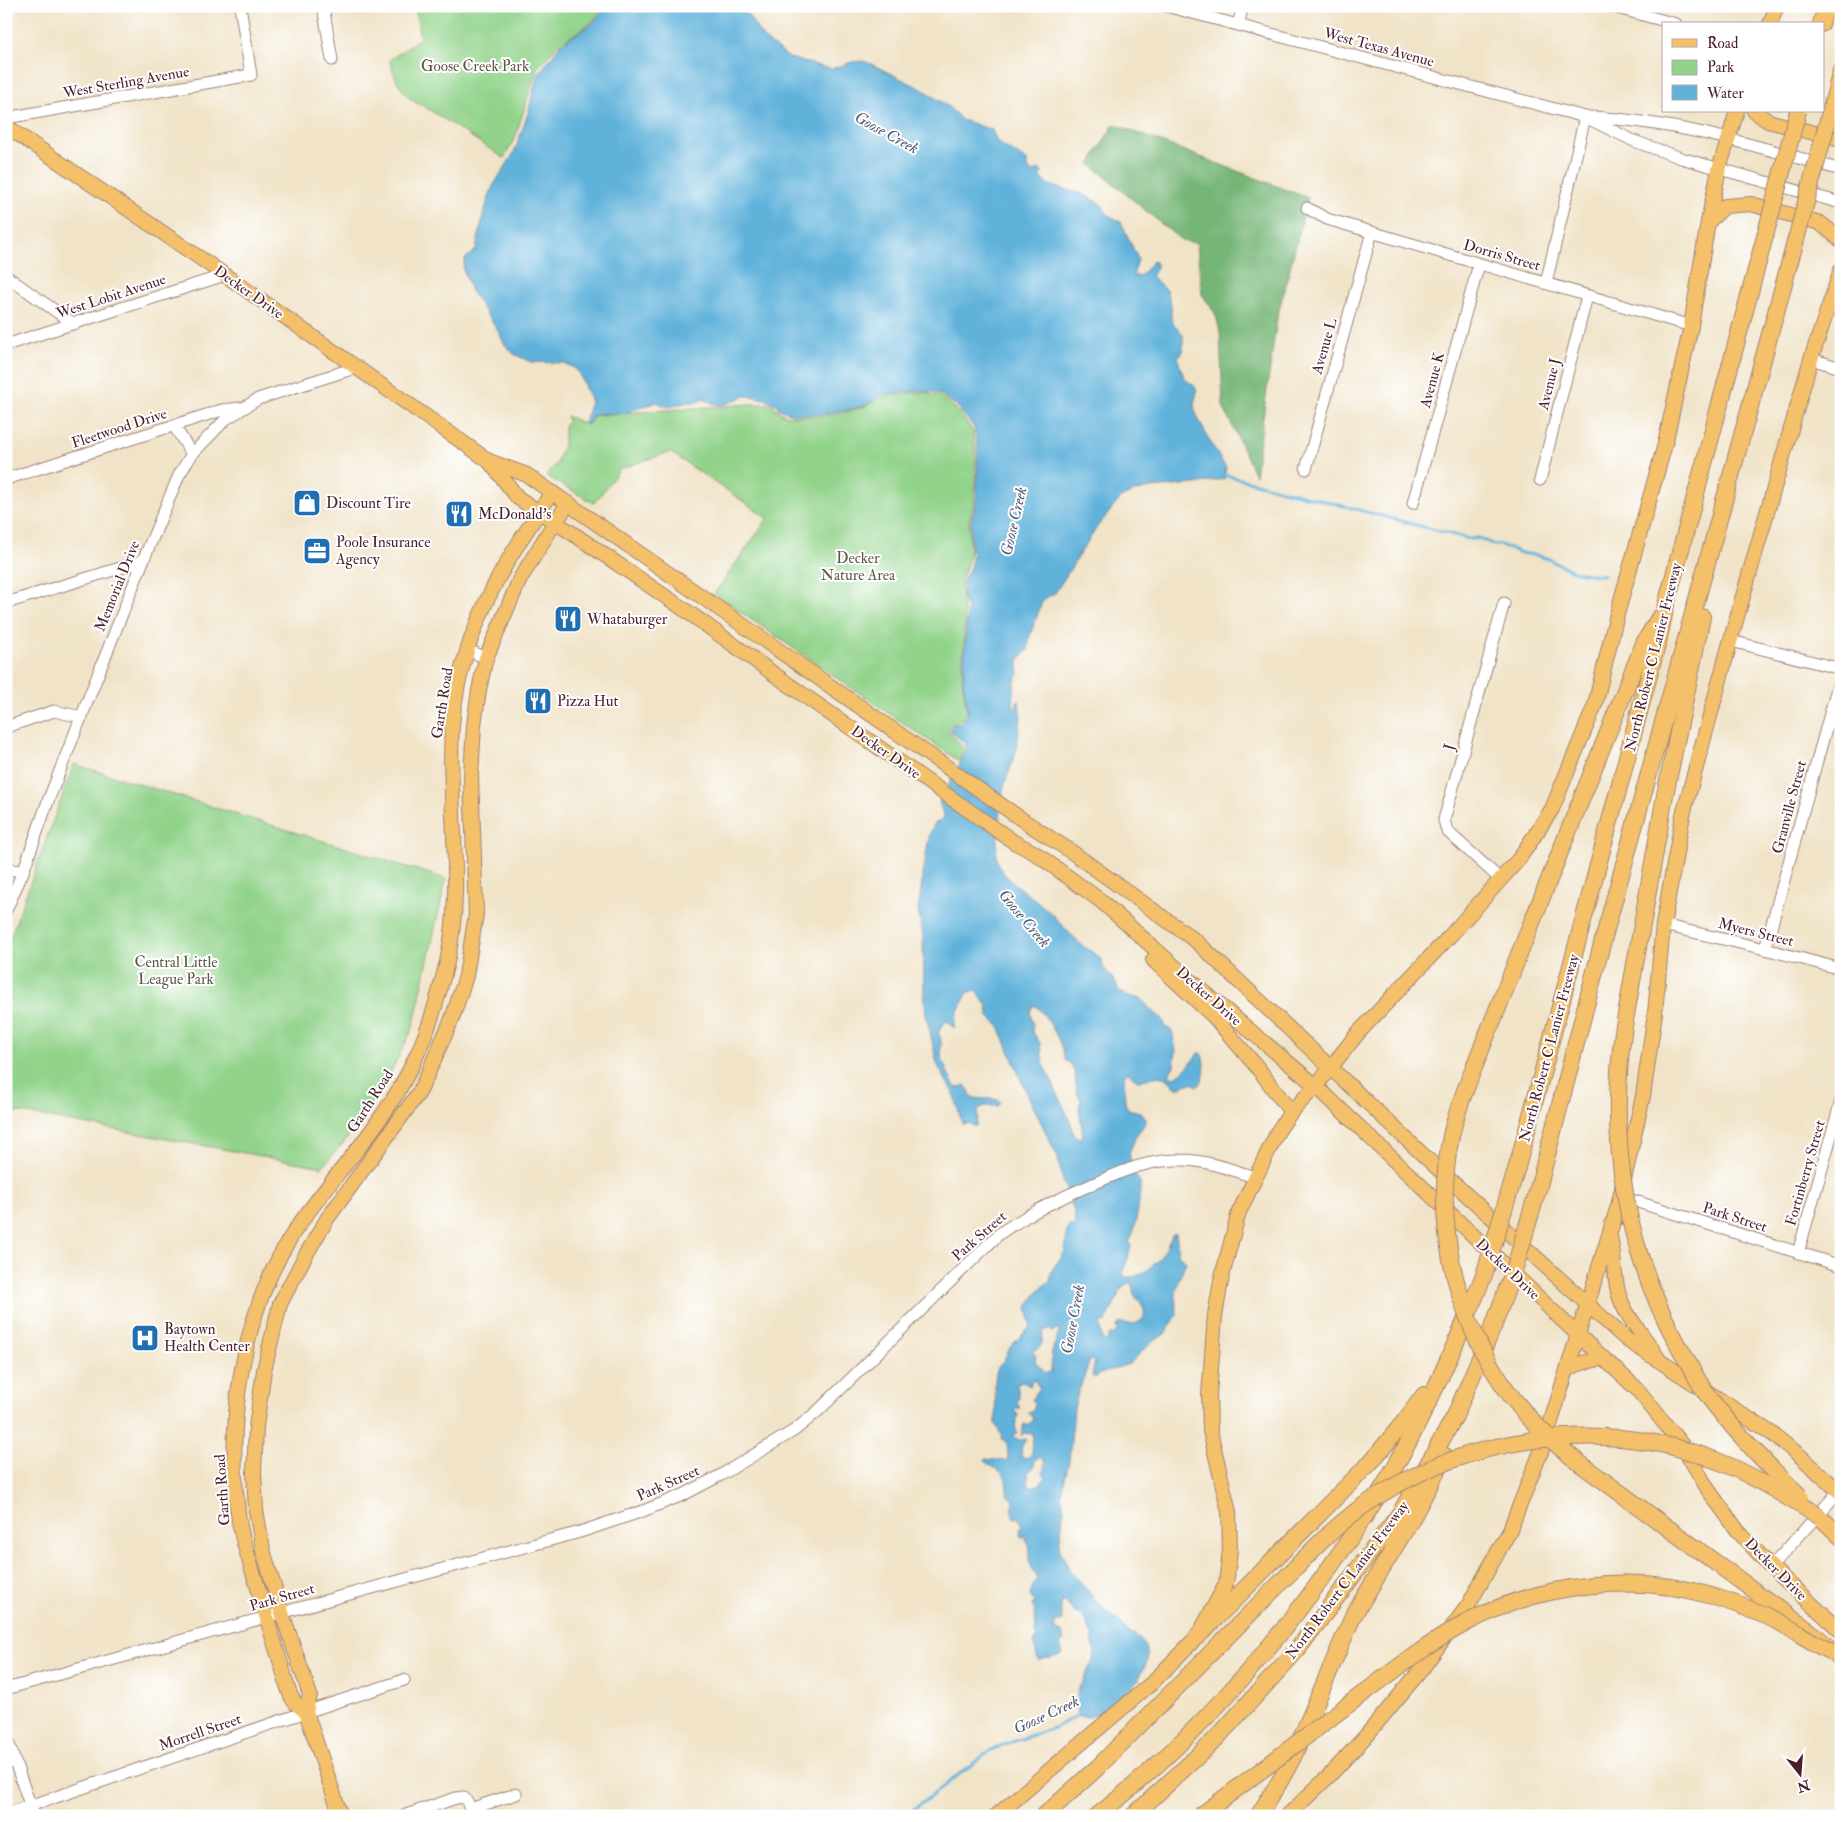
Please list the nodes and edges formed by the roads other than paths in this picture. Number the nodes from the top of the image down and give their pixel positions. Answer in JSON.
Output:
{"nodes":[{"id":1,"x":240,"y":6,"type":"edge"},
{"id":2,"x":323,"y":6,"type":"edge"},
{"id":3,"x":1166,"y":6,"type":"edge"},
{"id":4,"x":1243,"y":6,"type":"edge"},
{"id":5,"x":1610,"y":6,"type":"edge"},
{"id":6,"x":1777,"y":6,"type":"edge"},
{"id":7,"x":1825,"y":6,"type":"edge"},
{"id":8,"x":1669,"y":22,"type":"edge"},
{"id":9,"x":1771,"y":22,"type":"edge"},
{"id":10,"x":1821,"y":22,"type":"edge"},
{"id":11,"x":1238,"y":25,"type":"junction"},
{"id":12,"x":332,"y":60,"type":"dead end"},
{"id":13,"x":1841,"y":71,"type":"edge"},
{"id":14,"x":1737,"y":112,"type":"edge"},
{"id":15,"x":1755,"y":112,"type":"edge"},
{"id":16,"x":1798,"y":112,"type":"edge"},
{"id":17,"x":1584,"y":117,"type":"junction"},
{"id":18,"x":6,"y":118,"type":"edge"},
{"id":19,"x":6,"y":126,"type":"edge"},
{"id":20,"x":1729,"y":138,"type":"junction"},
{"id":21,"x":1841,"y":140,"type":"edge"},
{"id":22,"x":1719,"y":169,"type":"junction"},
{"id":23,"x":1841,"y":170,"type":"edge"},
{"id":24,"x":1841,"y":203,"type":"edge"},
{"id":25,"x":1307,"y":208,"type":"dead end"},
{"id":26,"x":1708,"y":222,"type":"junction"},
{"id":27,"x":1372,"y":232,"type":"junction"},
{"id":28,"x":1841,"y":240,"type":"edge"},
{"id":29,"x":1479,"y":264,"type":"junction"},
{"id":30,"x":1841,"y":270,"type":"edge"},
{"id":31,"x":225,"y":275,"type":"junction"},
{"id":32,"x":6,"y":276,"type":"edge"},
{"id":33,"x":1546,"y":283,"type":"junction"},
{"id":34,"x":1587,"y":296,"type":"junction"},
{"id":35,"x":74,"y":324,"type":"junction"},
{"id":36,"x":1691,"y":326,"type":"junction"},
{"id":37,"x":6,"y":345,"type":"edge"},
{"id":38,"x":1811,"y":359,"type":"junction"},
{"id":39,"x":358,"y":367,"type":"junction"},
{"id":40,"x":1841,"y":368,"type":"edge"},
{"id":41,"x":242,"y":408,"type":"junction"},
{"id":42,"x":174,"y":426,"type":"junction"},
{"id":43,"x":192,"y":454,"type":"junction"},
{"id":44,"x":489,"y":460,"type":"junction"},
{"id":45,"x":1306,"y":468,"type":"dead end"},
{"id":46,"x":6,"y":479,"type":"edge"},
{"id":47,"x":1540,"y":480,"type":"dead end"},
{"id":48,"x":552,"y":492,"type":"junction"},
{"id":49,"x":569,"y":503,"type":"junction"},
{"id":50,"x":1413,"y":503,"type":"dead end"},
{"id":51,"x":539,"y":512,"type":"junction"},
{"id":52,"x":555,"y":522,"type":"junction"},
{"id":53,"x":1711,"y":553,"type":"junction"},
{"id":54,"x":143,"y":561,"type":"junction"},
{"id":55,"x":1504,"y":602,"type":"dead end"},
{"id":56,"x":6,"y":603,"type":"edge"},
{"id":57,"x":1666,"y":605,"type":"junction"},
{"id":58,"x":1731,"y":641,"type":"junction"},
{"id":59,"x":468,"y":650,"type":"junction"},
{"id":60,"x":486,"y":658,"type":"junction"},
{"id":61,"x":1841,"y":669,"type":"edge"},
{"id":62,"x":1841,"y":674,"type":"edge"},
{"id":63,"x":82,"y":717,"type":"junction"},
{"id":64,"x":6,"y":727,"type":"edge"},
{"id":65,"x":451,"y":748,"type":"junction"},
{"id":66,"x":473,"y":748,"type":"junction"},
{"id":67,"x":6,"y":868,"type":"edge"},
{"id":68,"x":23,"y":872,"type":"junction"},
{"id":69,"x":476,"y":873,"type":"junction"},
{"id":70,"x":456,"y":874,"type":"junction"},
{"id":71,"x":1500,"y":879,"type":"junction"},
{"id":72,"x":1101,"y":901,"type":"junction"},
{"id":73,"x":6,"y":910,"type":"edge"},
{"id":74,"x":1663,"y":924,"type":"junction"},
{"id":75,"x":1765,"y":949,"type":"junction"},
{"id":76,"x":1841,"y":969,"type":"edge"},
{"id":77,"x":442,"y":978,"type":"junction"},
{"id":78,"x":463,"y":985,"type":"junction"},
{"id":79,"x":1330,"y":1067,"type":"junction"},
{"id":80,"x":1316,"y":1086,"type":"junction"},
{"id":81,"x":1841,"y":1100,"type":"edge"},
{"id":82,"x":388,"y":1106,"type":"junction"},
{"id":83,"x":1291,"y":1112,"type":"junction"},
{"id":84,"x":402,"y":1118,"type":"junction"},
{"id":85,"x":1254,"y":1177,"type":"junction"},
{"id":86,"x":1620,"y":1196,"type":"junction"},
{"id":87,"x":1610,"y":1233,"type":"junction"},
{"id":88,"x":1798,"y":1253,"type":"junction"},
{"id":89,"x":1841,"y":1266,"type":"edge"},
{"id":90,"x":259,"y":1303,"type":"junction"},
{"id":91,"x":280,"y":1304,"type":"junction"},
{"id":92,"x":1588,"y":1305,"type":"junction"},
{"id":93,"x":1578,"y":1335,"type":"junction"},
{"id":94,"x":1450,"y":1356,"type":"junction"},
{"id":95,"x":1603,"y":1358,"type":"junction"},
{"id":96,"x":1660,"y":1363,"type":"junction"},
{"id":97,"x":1567,"y":1370,"type":"junction"},
{"id":98,"x":1455,"y":1416,"type":"junction"},
{"id":99,"x":236,"y":1424,"type":"junction"},
{"id":100,"x":256,"y":1426,"type":"junction"},
{"id":101,"x":1840,"y":1491,"type":"edge"},
{"id":102,"x":1819,"y":1516,"type":"junction"},
{"id":103,"x":1841,"y":1537,"type":"edge"},
{"id":104,"x":1770,"y":1567,"type":"junction"},
{"id":105,"x":282,"y":1613,"type":"junction"},
{"id":106,"x":266,"y":1617,"type":"junction"},
{"id":107,"x":1841,"y":1631,"type":"edge"},
{"id":108,"x":1198,"y":1636,"type":"junction"},
{"id":109,"x":1836,"y":1656,"type":"edge"},
{"id":110,"x":404,"y":1680,"type":"dead end"},
{"id":111,"x":6,"y":1689,"type":"edge"},
{"id":112,"x":306,"y":1712,"type":"junction"},
{"id":113,"x":6,"y":1736,"type":"edge"},
{"id":114,"x":516,"y":1794,"type":"dead end"},
{"id":115,"x":32,"y":1811,"type":"edge"},
{"id":116,"x":471,"y":1812,"type":"edge"},
{"id":117,"x":6,"y":1814,"type":"edge"},
{"id":118,"x":341,"y":1816,"type":"edge"},
{"id":119,"x":403,"y":1816,"type":"edge"},
{"id":120,"x":996,"y":1816,"type":"edge"},
{"id":121,"x":1044,"y":1816,"type":"edge"},
{"id":122,"x":1097,"y":1816,"type":"edge"},
{"id":123,"x":1133,"y":1816,"type":"edge"},
{"id":124,"x":1200,"y":1816,"type":"edge"},
{"id":125,"x":1258,"y":1816,"type":"edge"},
{"id":126,"x":1287,"y":1816,"type":"edge"}],
"edges":[{"from":1,"to":18,"type":"street","name":"West Sterling Avenue"},
{"from":2,"to":12,"type":"street"},
{"from":3,"to":11,"type":"street","name":"West Texas Avenue"},
{"from":4,"to":11,"type":"street"},
{"from":5,"to":8,"type":"street"},
{"from":6,"to":9,"type":"main road"},
{"from":7,"to":10,"type":"highway"},
{"from":11,"to":17,"type":"street","name":"West Texas Avenue"},
{"from":13,"to":53,"type":"highway","name":"North Robert C Lanier Freeway","bridge":true},
{"from":14,"to":20,"type":"main road"},
{"from":15,"to":21,"type":"main road"},
{"from":16,"to":57,"type":"highway","name":"North Robert C Lanier Freeway","bridge":true},
{"from":17,"to":20,"type":"street","name":"West Texas Avenue"},
{"from":17,"to":22,"type":"street","name":"West Texas Avenue"},
{"from":17,"to":33,"type":"street"},
{"from":19,"to":31,"type":"main road","name":"Decker Drive"},
{"from":20,"to":22,"type":"main road"},
{"from":20,"to":23,"type":"street","name":"West Texas Avenue"},
{"from":22,"to":24,"type":"street","name":"West Texas Avenue"},
{"from":22,"to":26,"type":"main road"},
{"from":25,"to":27,"type":"street","name":"Dorris Street"},
{"from":26,"to":28,"type":"main road"},
{"from":26,"to":36,"type":"main road"},
{"from":27,"to":29,"type":"street","name":"Dorris Street"},
{"from":27,"to":45,"type":"street","name":"Avenue L"},
{"from":29,"to":33,"type":"street","name":"Dorris Street"},
{"from":29,"to":50,"type":"street","name":"Avenue K"},
{"from":30,"to":38,"type":"main road"},
{"from":31,"to":35,"type":"street","name":"West Lobit Avenue"},
{"from":31,"to":39,"type":"main road","name":"Decker Drive"},
{"from":32,"to":35,"type":"street"},
{"from":33,"to":34,"type":"street","name":"Dorris Street"},
{"from":34,"to":36,"type":"street","name":"Dorris Street"},
{"from":34,"to":47,"type":"street","name":"Avenue J"},
{"from":35,"to":37,"type":"street","name":"West Lobit Avenue"},
{"from":36,"to":71,"type":"main road"},
{"from":38,"to":40,"type":"street"},
{"from":38,"to":58,"type":"main road"},
{"from":39,"to":41,"type":"street","name":"Memorial Drive"},
{"from":39,"to":44,"type":"main road","name":"Decker Drive"},
{"from":41,"to":42,"type":"street","name":"Fleetwood Drive"},
{"from":41,"to":43,"type":"street","name":"Memorial Drive"},
{"from":42,"to":43,"type":"street"},
{"from":42,"to":46,"type":"street","name":"Fleetwood Drive"},
{"from":43,"to":54,"type":"street","name":"Memorial Drive"},
{"from":44,"to":48,"type":"main road","name":"Decker Drive"},
{"from":44,"to":51,"type":"main road","name":"Decker Drive"},
{"from":48,"to":49,"type":"main road","name":"Decker Drive"},
{"from":48,"to":51,"type":"main road","name":"Garth Road"},
{"from":49,"to":52,"type":"main road","name":"Garth Road"},
{"from":49,"to":79,"type":"main road","name":"Decker Drive"},
{"from":51,"to":52,"type":"main road","name":"Decker Drive"},
{"from":51,"to":59,"type":"main road","name":"Garth Road"},
{"from":52,"to":60,"type":"main road","name":"Garth Road"},
{"from":52,"to":72,"type":"main road","name":"Decker Drive"},
{"from":53,"to":98,"type":"highway","name":"North Robert C Lanier Freeway","bridge":true},
{"from":53,"to":102,"type":"highway","bridge":true},
{"from":54,"to":56,"type":"street"},
{"from":54,"to":63,"type":"street","name":"Memorial Drive"},
{"from":55,"to":71,"type":"street","name":"J"},
{"from":57,"to":94,"type":"highway","name":"North Robert C Lanier Freeway","bridge":true},
{"from":57,"to":109,"type":"highway","bridge":true},
{"from":58,"to":61,"type":"street"},
{"from":58,"to":74,"type":"main road"},
{"from":59,"to":60,"type":"street"},
{"from":59,"to":65,"type":"main road","name":"Garth Road"},
{"from":60,"to":66,"type":"main road","name":"Garth Road"},
{"from":62,"to":75,"type":"street","name":"Granville Street"},
{"from":63,"to":64,"type":"street"},
{"from":63,"to":68,"type":"street","name":"Memorial Drive"},
{"from":65,"to":66,"type":"main road"},
{"from":65,"to":70,"type":"main road","name":"Garth Road"},
{"from":66,"to":69,"type":"main road","name":"Garth Road"},
{"from":67,"to":68,"type":"street"},
{"from":68,"to":73,"type":"street","name":"Memorial Drive"},
{"from":69,"to":70,"type":"main road"},
{"from":69,"to":78,"type":"main road","name":"Garth Road"},
{"from":70,"to":77,"type":"main road","name":"Garth Road"},
{"from":71,"to":79,"type":"main road"},
{"from":72,"to":80,"type":"main road","name":"Decker Drive"},
{"from":72,"to":83,"type":"main road"},
{"from":74,"to":75,"type":"street","name":"Myers Street"},
{"from":74,"to":86,"type":"main road"},
{"from":75,"to":76,"type":"street","name":"Myers Street"},
{"from":77,"to":78,"type":"main road"},
{"from":77,"to":82,"type":"main road","name":"Garth Road"},
{"from":78,"to":84,"type":"main road","name":"Garth Road"},
{"from":79,"to":80,"type":"main road"},
{"from":79,"to":92,"type":"main road","name":"Decker Drive"},
{"from":80,"to":83,"type":"main road"},
{"from":80,"to":93,"type":"main road","name":"Decker Drive"},
{"from":81,"to":88,"type":"street","name":"Fortinberry Street"},
{"from":82,"to":84,"type":"main road"},
{"from":82,"to":90,"type":"main road","name":"Garth Road"},
{"from":83,"to":85,"type":"main road"},
{"from":84,"to":91,"type":"main road","name":"Garth Road"},
{"from":85,"to":105,"type":"street","name":"Park Street"},
{"from":85,"to":108,"type":"main road"},
{"from":86,"to":87,"type":"main road"},
{"from":86,"to":88,"type":"street","name":"Park Street"},
{"from":87,"to":92,"type":"main road"},
{"from":87,"to":96,"type":"main road"},
{"from":88,"to":89,"type":"street","name":"Park Street"},
{"from":90,"to":91,"type":"main road"},
{"from":90,"to":99,"type":"main road","name":"Garth Road"},
{"from":91,"to":100,"type":"main road","name":"Garth Road"},
{"from":92,"to":93,"type":"main road"},
{"from":92,"to":96,"type":"main road","name":"Decker Drive"},
{"from":93,"to":95,"type":"main road","name":"Decker Drive"},
{"from":93,"to":97,"type":"main road"},
{"from":94,"to":108,"type":"highway"},
{"from":94,"to":122,"type":"highway","name":"North Robert C Lanier Freeway"},
{"from":95,"to":97,"type":"main road"},
{"from":95,"to":104,"type":"main road","name":"Decker Drive"},
{"from":96,"to":101,"type":"main road","name":"Decker Drive"},
{"from":97,"to":126,"type":"main road"},
{"from":98,"to":123,"type":"highway","name":"North Robert C Lanier Freeway"},
{"from":98,"to":125,"type":"highway"},
{"from":99,"to":100,"type":"main road"},
{"from":99,"to":106,"type":"main road","name":"Garth Road"},
{"from":100,"to":105,"type":"main road","name":"Garth Road"},
{"from":101,"to":104,"type":"street"},
{"from":102,"to":103,"type":"highway"},
{"from":102,"to":121,"type":"highway","bridge":true},
{"from":104,"to":107,"type":"main road","name":"Decker Drive"},
{"from":105,"to":106,"type":"street","name":"Park Street"},
{"from":105,"to":112,"type":"main road","name":"Garth Road"},
{"from":106,"to":111,"type":"street","name":"Park Street"},
{"from":106,"to":112,"type":"main road","name":"Garth Road"},
{"from":108,"to":120,"type":"main road"},
{"from":109,"to":124,"type":"highway","bridge":true},
{"from":110,"to":112,"type":"street","name":"Morrell Street"},
{"from":112,"to":115,"type":"street","name":"Morrell Street"},
{"from":112,"to":118,"type":"main road","name":"Garth Road"},
{"from":113,"to":115,"type":"street"},
{"from":114,"to":116,"type":"street"},
{"from":115,"to":117,"type":"street","name":"Morrell Street"},
{"from":116,"to":119,"type":"street"}]}
